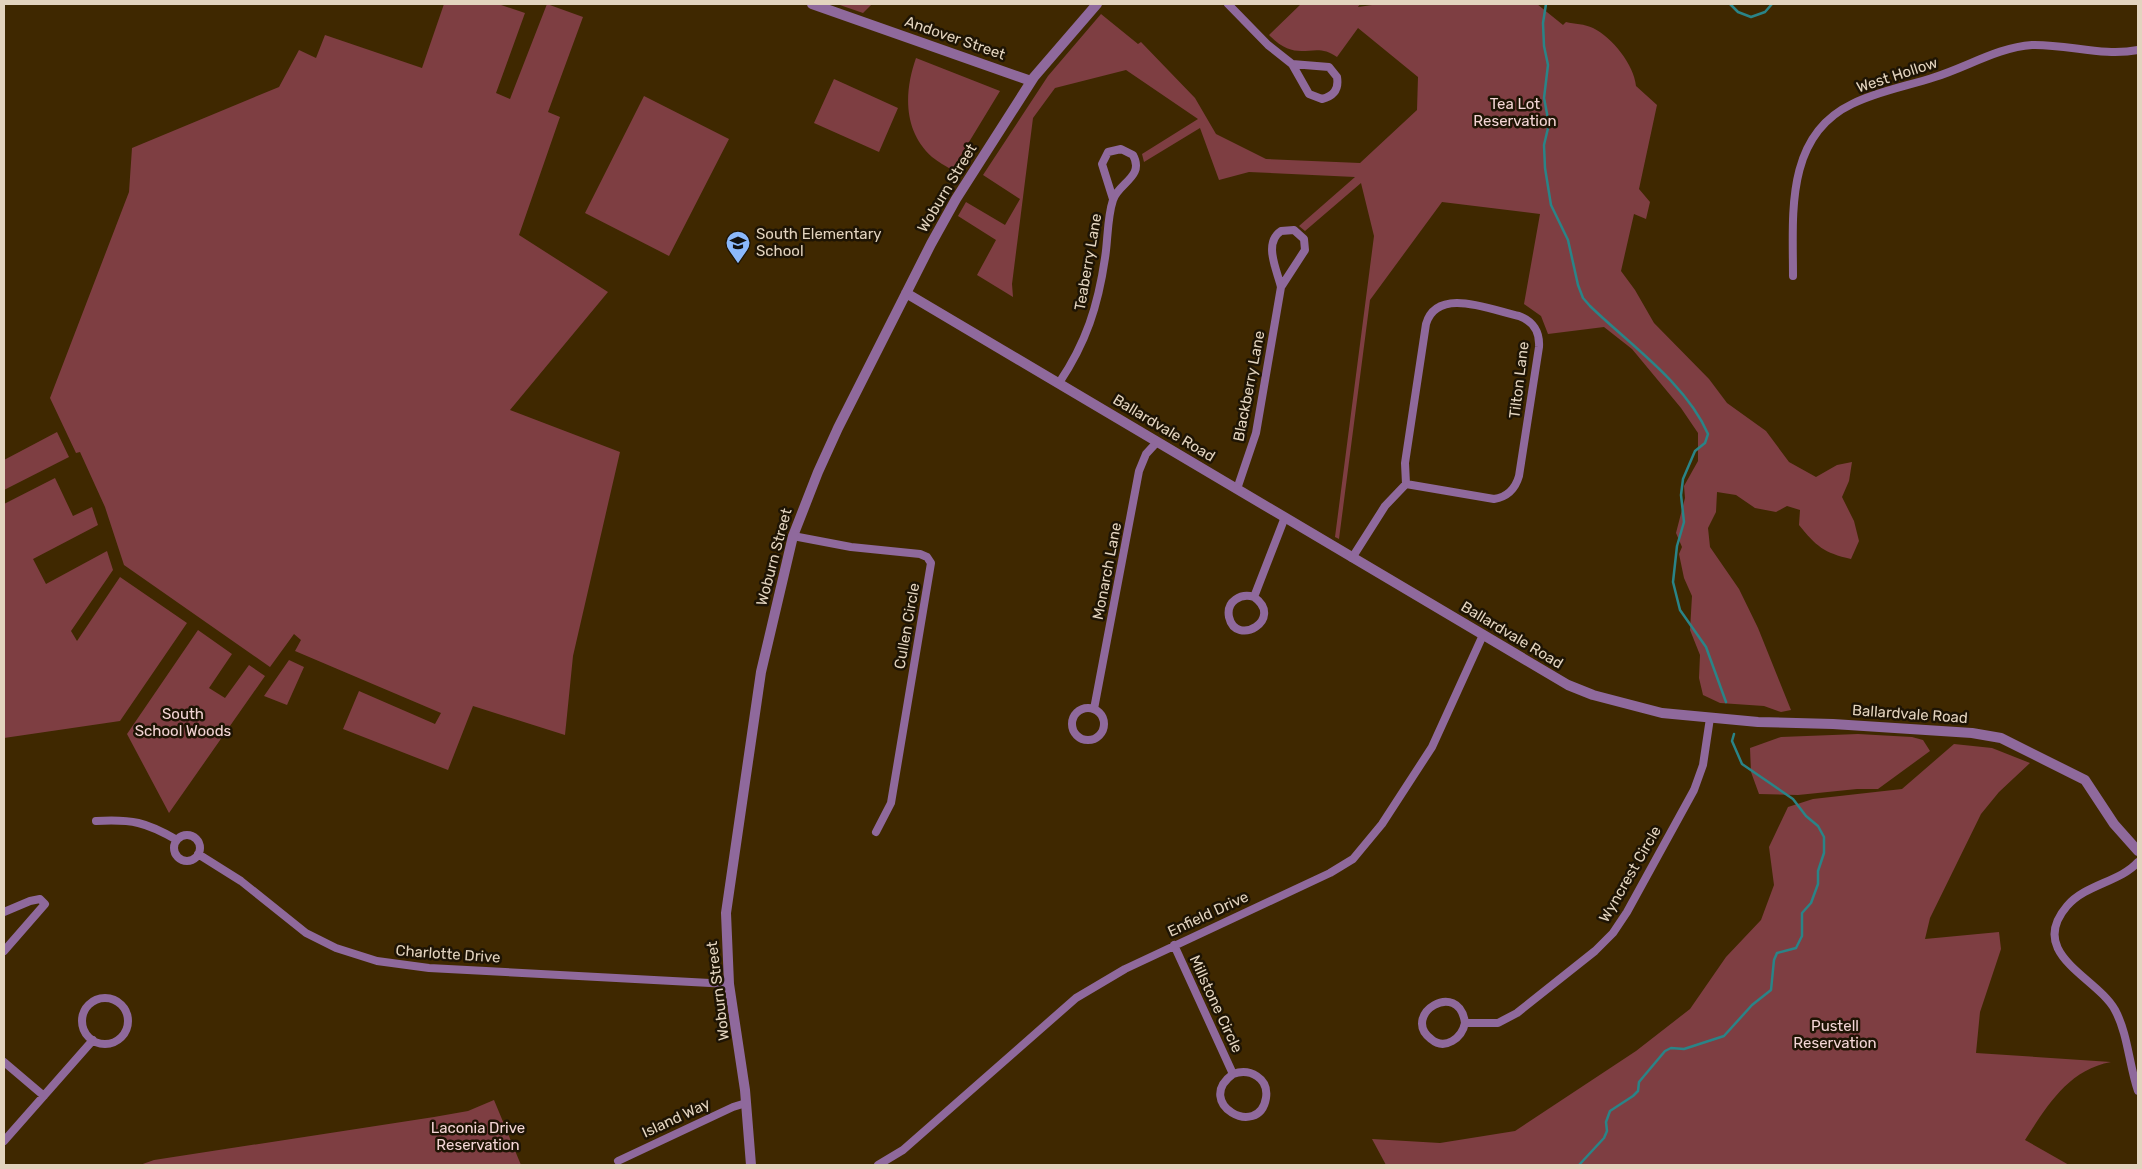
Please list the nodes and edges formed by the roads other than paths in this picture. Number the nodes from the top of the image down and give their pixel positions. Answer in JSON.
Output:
{"nodes":[{"id":1,"x":812,"y":4,"type":"edge"},
{"id":2,"x":1097,"y":4,"type":"edge"},
{"id":3,"x":1228,"y":4,"type":"edge"},
{"id":4,"x":2138,"y":50,"type":"edge"},
{"id":5,"x":1292,"y":64,"type":"junction"},
{"id":6,"x":1031,"y":81,"type":"junction"},
{"id":7,"x":1113,"y":199,"type":"junction"},
{"id":8,"x":1793,"y":276,"type":"dead end"},
{"id":9,"x":1281,"y":287,"type":"junction"},
{"id":10,"x":906,"y":293,"type":"junction"},
{"id":11,"x":1059,"y":383,"type":"junction"},
{"id":12,"x":1157,"y":442,"type":"junction"},
{"id":13,"x":1406,"y":484,"type":"junction"},
{"id":14,"x":1237,"y":490,"type":"junction"},
{"id":15,"x":1285,"y":517,"type":"junction"},
{"id":16,"x":793,"y":536,"type":"junction"},
{"id":17,"x":1352,"y":558,"type":"junction"},
{"id":18,"x":1254,"y":597,"type":"junction"},
{"id":19,"x":1483,"y":635,"type":"junction"},
{"id":20,"x":1094,"y":709,"type":"junction"},
{"id":21,"x":1710,"y":718,"type":"junction"},
{"id":22,"x":96,"y":821,"type":"dead end"},
{"id":23,"x":876,"y":832,"type":"dead end"},
{"id":24,"x":177,"y":840,"type":"junction"},
{"id":25,"x":2138,"y":851,"type":"edge"},
{"id":26,"x":198,"y":854,"type":"junction"},
{"id":27,"x":2138,"y":862,"type":"edge"},
{"id":28,"x":4,"y":912,"type":"edge"},
{"id":29,"x":1174,"y":946,"type":"junction"},
{"id":30,"x":4,"y":951,"type":"edge"},
{"id":31,"x":729,"y":984,"type":"junction"},
{"id":32,"x":1465,"y":1023,"type":"junction"},
{"id":33,"x":93,"y":1040,"type":"junction"},
{"id":34,"x":4,"y":1062,"type":"edge"},
{"id":35,"x":1233,"y":1074,"type":"junction"},
{"id":36,"x":2138,"y":1091,"type":"edge"},
{"id":37,"x":44,"y":1096,"type":"junction"},
{"id":38,"x":746,"y":1103,"type":"junction"},
{"id":39,"x":4,"y":1141,"type":"edge"},
{"id":40,"x":618,"y":1161,"type":"dead end"},
{"id":41,"x":752,"y":1165,"type":"edge"},
{"id":42,"x":878,"y":1165,"type":"edge"}],
"edges":[{"from":1,"to":6,"type":"street","name":"Andover Street"},
{"from":2,"to":6,"type":"street","name":"Woburn Street"},
{"from":3,"to":5,"type":"street"},
{"from":4,"to":8,"type":"street","name":"West Hollow"},
{"from":5,"to":5,"type":"street"},
{"from":6,"to":10,"type":"street","name":"Woburn Street"},
{"from":7,"to":7,"type":"street","name":"Teaberry Lane"},
{"from":7,"to":11,"type":"street","name":"Teaberry Lane"},
{"from":9,"to":9,"type":"street","name":"Blackberry Lane"},
{"from":9,"to":14,"type":"street","name":"Blackberry Lane"},
{"from":10,"to":11,"type":"street","name":"Ballardvale Road"},
{"from":10,"to":16,"type":"street","name":"Woburn Street"},
{"from":11,"to":12,"type":"street","name":"Ballardvale Road"},
{"from":12,"to":14,"type":"street","name":"Ballardvale Road"},
{"from":12,"to":20,"type":"street","name":"Monarch Lane"},
{"from":13,"to":13,"type":"street","name":"Tilton Lane"},
{"from":13,"to":17,"type":"street"},
{"from":14,"to":15,"type":"street","name":"Ballardvale Road"},
{"from":15,"to":17,"type":"street","name":"Ballardvale Road"},
{"from":15,"to":18,"type":"street"},
{"from":16,"to":23,"type":"street","name":"Cullen Circle"},
{"from":16,"to":31,"type":"street","name":"Woburn Street"},
{"from":17,"to":19,"type":"street","name":"Ballardvale Road"},
{"from":18,"to":18,"type":"street"},
{"from":19,"to":21,"type":"street","name":"Ballardvale Road"},
{"from":19,"to":29,"type":"street","name":"Enfield Drive"},
{"from":20,"to":20,"type":"street"},
{"from":21,"to":25,"type":"street","name":"Ballardvale Road"},
{"from":21,"to":32,"type":"street","name":"Wyncrest Circle"},
{"from":22,"to":24,"type":"street","name":"Charlotte Drive"},
{"from":24,"to":26,"type":"street","name":"Charlotte Drive"},
{"from":24,"to":26,"type":"street"},
{"from":26,"to":31,"type":"street","name":"Charlotte Drive"},
{"from":27,"to":36,"type":"street"},
{"from":28,"to":30,"type":"street"},
{"from":29,"to":35,"type":"street","name":"Millstone Circle"},
{"from":29,"to":42,"type":"street","name":"Enfield Drive"},
{"from":31,"to":38,"type":"street","name":"Woburn Street"},
{"from":32,"to":32,"type":"street"},
{"from":33,"to":33,"type":"street"},
{"from":33,"to":37,"type":"street"},
{"from":34,"to":37,"type":"street"},
{"from":35,"to":35,"type":"street","name":"Millstone Circle"},
{"from":37,"to":39,"type":"street"},
{"from":38,"to":40,"type":"street","name":"Island Way"},
{"from":38,"to":41,"type":"street","name":"Woburn Street"}]}
